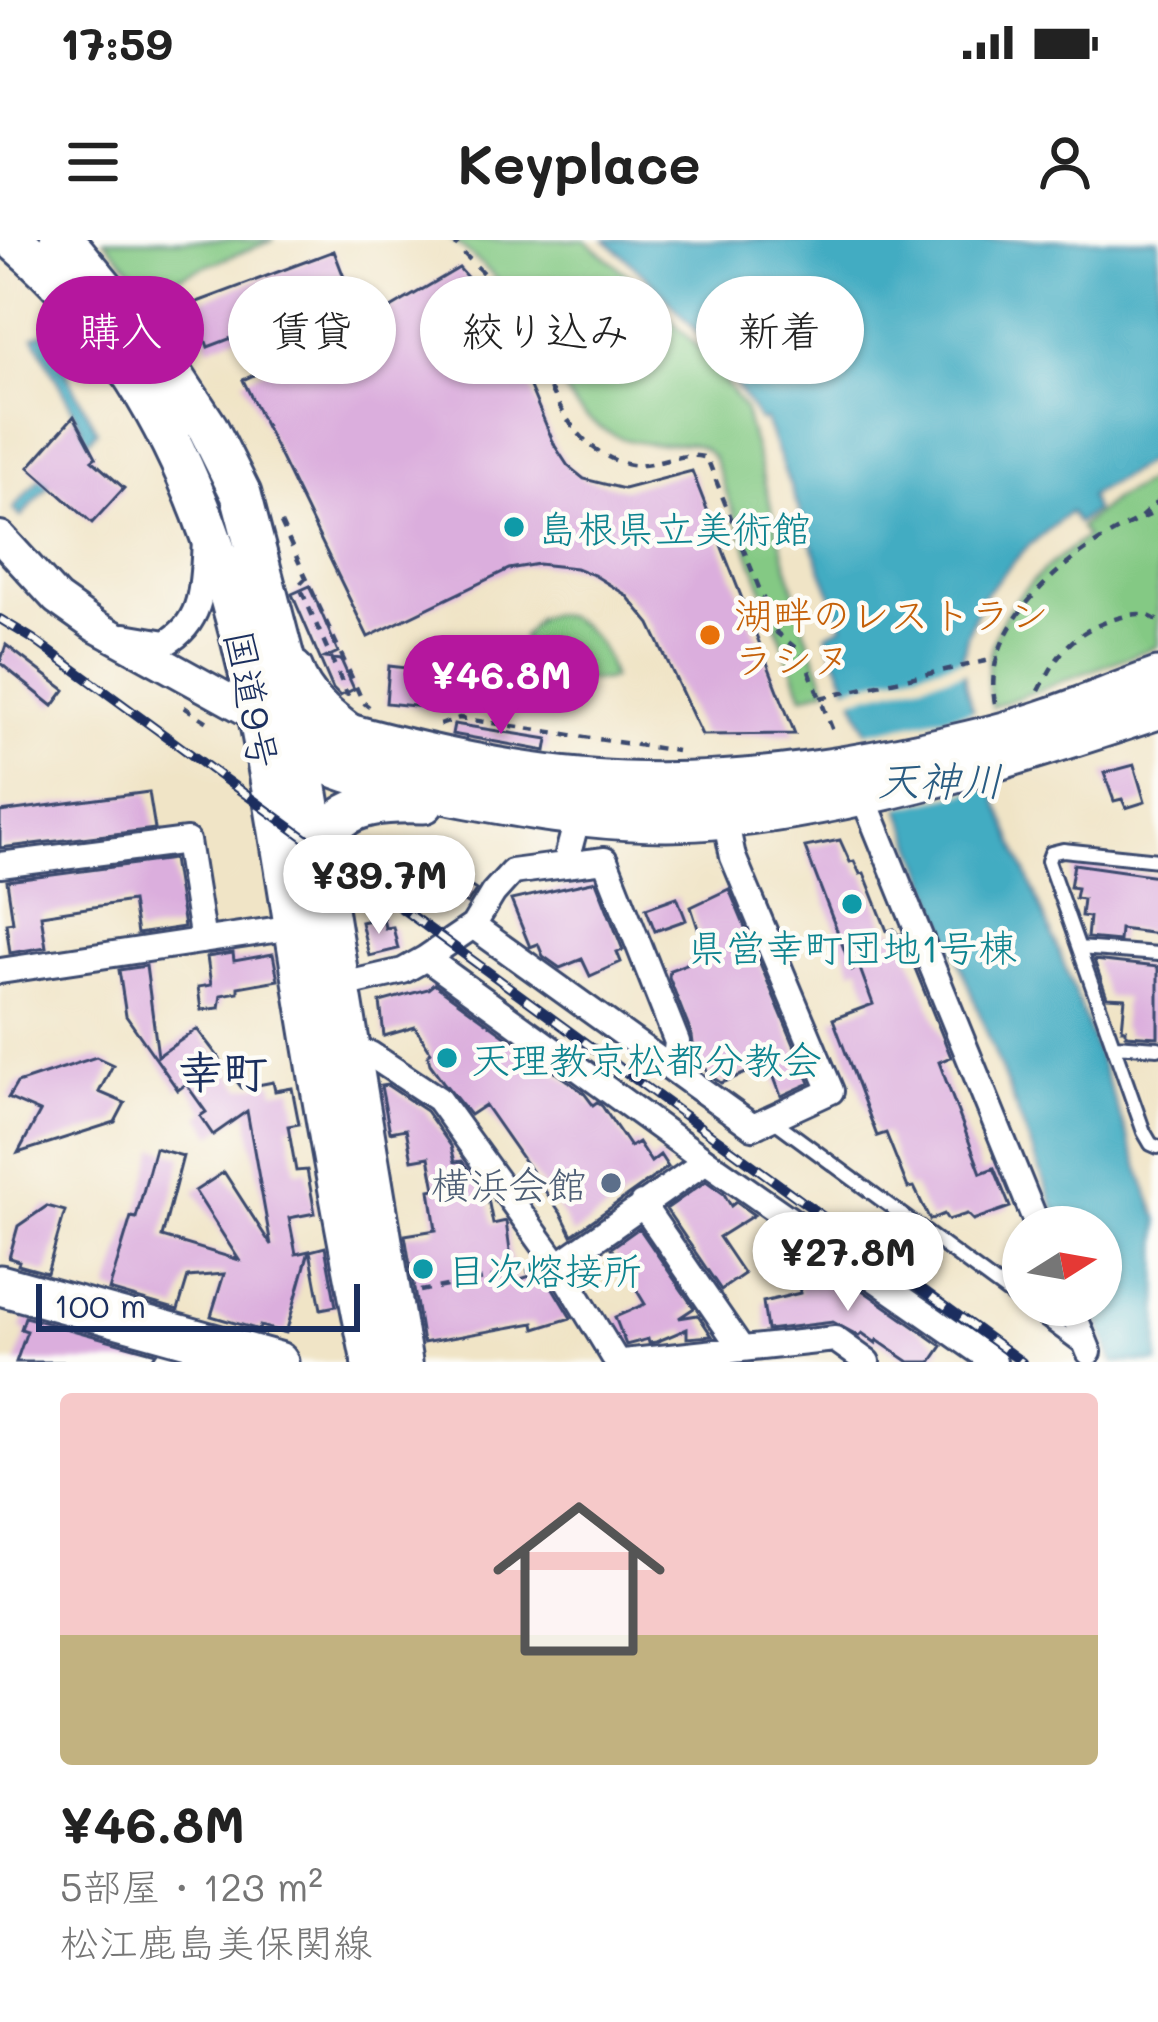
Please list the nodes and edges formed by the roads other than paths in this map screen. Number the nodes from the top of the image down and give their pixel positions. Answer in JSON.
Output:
{"nodes":[{"id":1,"x":14,"y":240,"type":"edge"},
{"id":2,"x":60,"y":240,"type":"edge"},
{"id":3,"x":206,"y":519,"type":"junction"},
{"id":4,"x":0,"y":536,"type":"edge"},
{"id":5,"x":94,"y":626,"type":"junction"},
{"id":6,"x":278,"y":626,"type":"junction"},
{"id":7,"x":1158,"y":678,"type":"edge"},
{"id":8,"x":1158,"y":709,"type":"edge"},
{"id":9,"x":357,"y":714,"type":"junction"},
{"id":10,"x":286,"y":730,"type":"junction"},
{"id":11,"x":1000,"y":736,"type":"junction"},
{"id":12,"x":862,"y":773,"type":"junction"},
{"id":13,"x":578,"y":816,"type":"junction"},
{"id":14,"x":725,"y":818,"type":"junction"},
{"id":15,"x":1158,"y":860,"type":"edge"},
{"id":16,"x":0,"y":865,"type":"edge"},
{"id":17,"x":565,"y":865,"type":"junction"},
{"id":18,"x":318,"y":873,"type":"junction"},
{"id":19,"x":479,"y":916,"type":"junction"},
{"id":20,"x":294,"y":926,"type":"junction"},
{"id":21,"x":203,"y":940,"type":"junction"},
{"id":22,"x":1079,"y":948,"type":"junction"},
{"id":23,"x":1158,"y":954,"type":"edge"},
{"id":24,"x":426,"y":958,"type":"junction"},
{"id":25,"x":0,"y":971,"type":"edge"},
{"id":26,"x":338,"y":986,"type":"junction"},
{"id":27,"x":1115,"y":1045,"type":"junction"},
{"id":28,"x":1158,"y":1048,"type":"edge"},
{"id":29,"x":350,"y":1054,"type":"junction"},
{"id":30,"x":674,"y":1068,"type":"junction"},
{"id":31,"x":773,"y":1120,"type":"junction"},
{"id":32,"x":1158,"y":1147,"type":"edge"},
{"id":33,"x":706,"y":1161,"type":"junction"},
{"id":34,"x":642,"y":1204,"type":"junction"},
{"id":35,"x":1030,"y":1206,"type":"edge"},
{"id":36,"x":558,"y":1265,"type":"junction"},
{"id":37,"x":0,"y":1285,"type":"edge"},
{"id":38,"x":1002,"y":1288,"type":"edge"},
{"id":39,"x":1054,"y":1326,"type":"edge"},
{"id":40,"x":1078,"y":1326,"type":"edge"},
{"id":41,"x":741,"y":1348,"type":"junction"},
{"id":42,"x":1089,"y":1352,"type":"joint"},
{"id":43,"x":278,"y":1362,"type":"edge"},
{"id":44,"x":372,"y":1362,"type":"edge"},
{"id":45,"x":402,"y":1362,"type":"edge"},
{"id":46,"x":620,"y":1362,"type":"edge"},
{"id":47,"x":867,"y":1362,"type":"edge"},
{"id":48,"x":994,"y":1362,"type":"edge"}],
"edges":[{"from":1,"to":3,"type":"main road","name":"国道9号"},
{"from":2,"to":6,"type":"main road","name":"国道9号"},
{"from":3,"to":5,"type":"street"},
{"from":3,"to":10,"type":"main road","name":"国道9号"},
{"from":4,"to":5,"type":"street"},
{"from":5,"to":10,"type":"street"},
{"from":6,"to":9,"type":"main road"},
{"from":6,"to":10,"type":"main road","name":"国道9号"},
{"from":7,"to":11,"type":"main road"},
{"from":8,"to":11,"type":"main road"},
{"from":9,"to":10,"type":"main road"},
{"from":9,"to":12,"type":"main road"},
{"from":10,"to":13,"type":"main road"},
{"from":10,"to":18,"type":"main road","name":"国道9号"},
{"from":10,"to":20,"type":"main road","name":"国道9号"},
{"from":11,"to":12,"type":"main road"},
{"from":12,"to":14,"type":"main road"},
{"from":12,"to":35,"type":"street"},
{"from":13,"to":14,"type":"main road"},
{"from":13,"to":17,"type":"street"},
{"from":13,"to":18,"type":"main road"},
{"from":14,"to":31,"type":"street"},
{"from":15,"to":22,"type":"lane"},
{"from":16,"to":21,"type":"street"},
{"from":17,"to":19,"type":"street"},
{"from":17,"to":30,"type":"street"},
{"from":18,"to":26,"type":"main road","name":"国道9号"},
{"from":19,"to":24,"type":"street"},
{"from":19,"to":30,"type":"street"},
{"from":20,"to":21,"type":"street"},
{"from":20,"to":44,"type":"main road","name":"国道9号"},
{"from":21,"to":25,"type":"street"},
{"from":22,"to":23,"type":"lane"},
{"from":22,"to":27,"type":"lane"},
{"from":24,"to":26,"type":"street"},
{"from":24,"to":33,"type":"street"},
{"from":26,"to":29,"type":"main road","name":"国道9号"},
{"from":27,"to":28,"type":"lane"},
{"from":27,"to":32,"type":"lane"},
{"from":29,"to":36,"type":"street"},
{"from":29,"to":45,"type":"main road","name":"国道9号"},
{"from":30,"to":31,"type":"street"},
{"from":31,"to":38,"type":"lane"},
{"from":33,"to":34,"type":"street"},
{"from":33,"to":48,"type":"street"},
{"from":34,"to":36,"type":"street"},
{"from":34,"to":41,"type":"street"},
{"from":36,"to":46,"type":"street"},
{"from":37,"to":43,"type":"main road"},
{"from":39,"to":42,"type":"lane"},
{"from":40,"to":42,"type":"street"},
{"from":41,"to":46,"type":"street"},
{"from":41,"to":47,"type":"street"}]}
